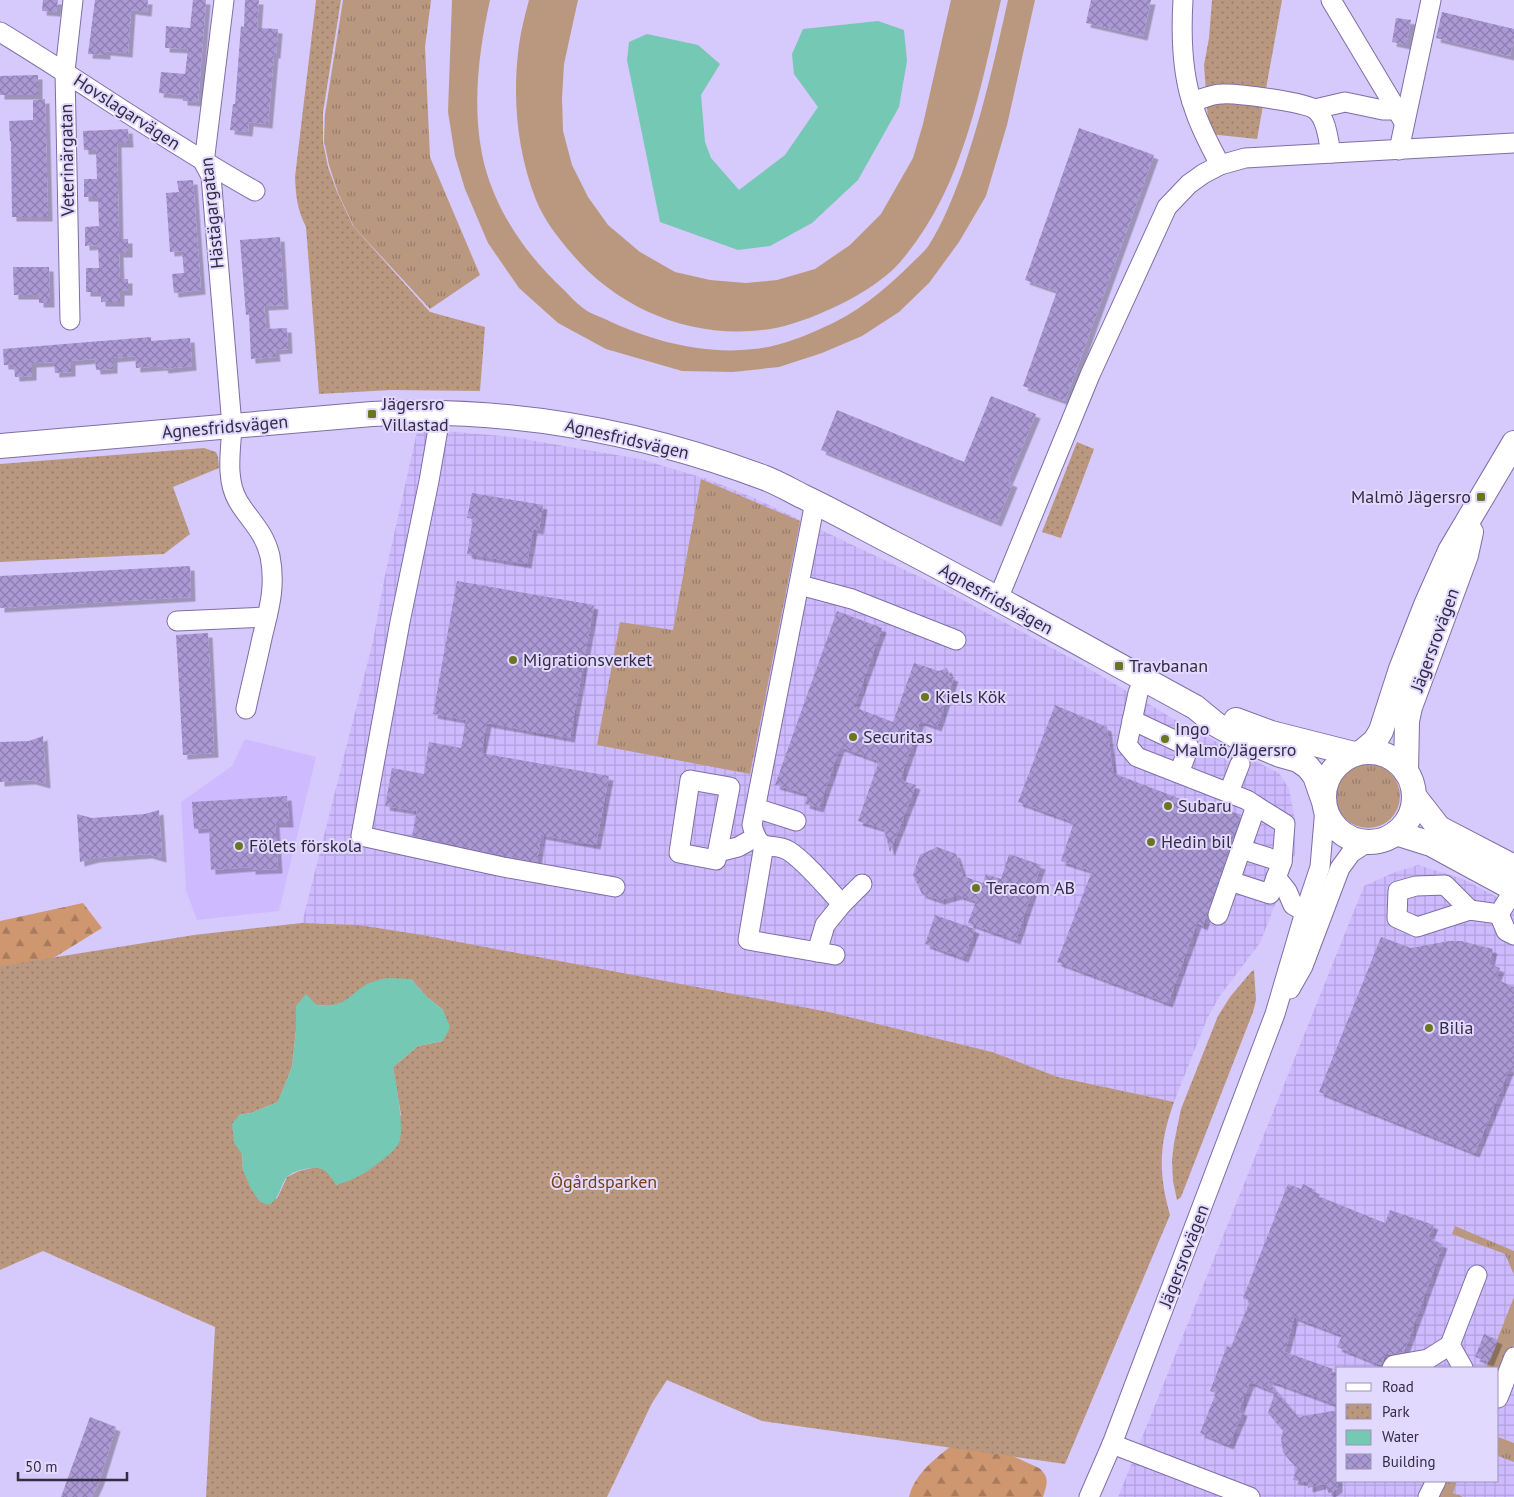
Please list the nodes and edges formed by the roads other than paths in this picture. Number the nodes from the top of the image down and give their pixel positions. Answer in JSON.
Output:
{"nodes":[{"id":1,"x":73,"y":0,"type":"edge"},
{"id":2,"x":224,"y":0,"type":"edge"},
{"id":3,"x":1183,"y":0,"type":"edge"},
{"id":4,"x":1331,"y":0,"type":"edge"},
{"id":5,"x":1431,"y":0,"type":"edge"},
{"id":6,"x":0,"y":32,"type":"edge"},
{"id":7,"x":65,"y":72,"type":"junction"},
{"id":8,"x":1192,"y":102,"type":"junction"},
{"id":9,"x":1315,"y":109,"type":"junction"},
{"id":10,"x":1401,"y":116,"type":"junction"},
{"id":11,"x":1514,"y":143,"type":"edge"},
{"id":12,"x":1399,"y":150,"type":"junction"},
{"id":13,"x":1331,"y":153,"type":"junction"},
{"id":14,"x":204,"y":162,"type":"junction"},
{"id":15,"x":1220,"y":165,"type":"junction"},
{"id":16,"x":255,"y":191,"type":"dead end"},
{"id":17,"x":70,"y":320,"type":"dead end"},
{"id":18,"x":438,"y":413,"type":"junction"},
{"id":19,"x":232,"y":426,"type":"junction"},
{"id":20,"x":1514,"y":442,"type":"edge"},
{"id":21,"x":0,"y":446,"type":"edge"},
{"id":22,"x":816,"y":502,"type":"junction"},
{"id":23,"x":1476,"y":510,"type":"junction"},
{"id":24,"x":800,"y":585,"type":"junction"},
{"id":25,"x":998,"y":598,"type":"junction"},
{"id":26,"x":267,"y":617,"type":"junction"},
{"id":27,"x":177,"y":621,"type":"dead end"},
{"id":28,"x":956,"y":640,"type":"dead end"},
{"id":29,"x":1144,"y":679,"type":"junction"},
{"id":30,"x":1195,"y":706,"type":"junction"},
{"id":31,"x":246,"y":709,"type":"dead end"},
{"id":32,"x":1132,"y":720,"type":"junction"},
{"id":33,"x":1358,"y":753,"type":"junction"},
{"id":34,"x":1240,"y":764,"type":"dead end"},
{"id":35,"x":1406,"y":772,"type":"junction"},
{"id":36,"x":1179,"y":773,"type":"junction"},
{"id":37,"x":1229,"y":792,"type":"junction"},
{"id":38,"x":1414,"y":796,"type":"junction"},
{"id":39,"x":1324,"y":804,"type":"junction"},
{"id":40,"x":1256,"y":806,"type":"junction"},
{"id":41,"x":756,"y":808,"type":"junction"},
{"id":42,"x":796,"y":820,"type":"dead end"},
{"id":43,"x":1396,"y":833,"type":"junction"},
{"id":44,"x":760,"y":841,"type":"junction"},
{"id":45,"x":1366,"y":842,"type":"junction"},
{"id":46,"x":1241,"y":849,"type":"junction"},
{"id":47,"x":718,"y":852,"type":"dead end"},
{"id":48,"x":1514,"y":867,"type":"edge"},
{"id":49,"x":1279,"y":870,"type":"junction"},
{"id":50,"x":1230,"y":881,"type":"junction"},
{"id":51,"x":862,"y":884,"type":"dead end"},
{"id":52,"x":615,"y":887,"type":"dead end"},
{"id":53,"x":1514,"y":890,"type":"edge"},
{"id":54,"x":842,"y":904,"type":"junction"},
{"id":55,"x":1470,"y":910,"type":"dead end"},
{"id":56,"x":1305,"y":912,"type":"junction"},
{"id":57,"x":1499,"y":914,"type":"junction"},
{"id":58,"x":1218,"y":915,"type":"dead end"},
{"id":59,"x":1514,"y":935,"type":"edge"},
{"id":60,"x":817,"y":952,"type":"junction"},
{"id":61,"x":835,"y":955,"type":"dead end"},
{"id":62,"x":1275,"y":1014,"type":"junction"},
{"id":63,"x":1477,"y":1275,"type":"dead end"},
{"id":64,"x":1450,"y":1345,"type":"junction"},
{"id":65,"x":1514,"y":1358,"type":"edge"},
{"id":66,"x":1393,"y":1367,"type":"edge"},
{"id":67,"x":1463,"y":1367,"type":"edge"},
{"id":68,"x":1499,"y":1396,"type":"edge"},
{"id":69,"x":1112,"y":1444,"type":"junction"},
{"id":70,"x":1436,"y":1482,"type":"edge"},
{"id":71,"x":1089,"y":1497,"type":"edge"},
{"id":72,"x":1250,"y":1497,"type":"edge"},
{"id":73,"x":1428,"y":1497,"type":"edge"}],
"edges":[{"from":1,"to":7,"type":"street","name":"Veterinärgatan"},
{"from":2,"to":14,"type":"street","name":"Hästägargatan"},
{"from":3,"to":8,"type":"street"},
{"from":4,"to":10,"type":"street"},
{"from":5,"to":10,"type":"street"},
{"from":6,"to":7,"type":"street","name":"Hovslagarvägen"},
{"from":7,"to":14,"type":"street","name":"Hovslagarvägen"},
{"from":7,"to":17,"type":"street","name":"Veterinärgatan"},
{"from":8,"to":9,"type":"street"},
{"from":8,"to":15,"type":"street"},
{"from":9,"to":10,"type":"street"},
{"from":9,"to":13,"type":"street"},
{"from":10,"to":12,"type":"street"},
{"from":11,"to":12,"type":"street"},
{"from":12,"to":13,"type":"street"},
{"from":13,"to":15,"type":"street"},
{"from":14,"to":16,"type":"street","name":"Hovslagarvägen"},
{"from":14,"to":19,"type":"street","name":"Hästägargatan"},
{"from":15,"to":25,"type":"street"},
{"from":18,"to":19,"type":"main road","name":"Agnesfridsvägen"},
{"from":18,"to":22,"type":"main road","name":"Agnesfridsvägen"},
{"from":18,"to":52,"type":"street"},
{"from":19,"to":21,"type":"main road","name":"Agnesfridsvägen"},
{"from":19,"to":26,"type":"street","name":"Hästägargatan"},
{"from":20,"to":23,"type":"main road","name":"Jägersrovägen"},
{"from":22,"to":24,"type":"street"},
{"from":22,"to":25,"type":"main road","name":"Agnesfridsvägen"},
{"from":23,"to":33,"type":"main road","name":"Jägersrovägen"},
{"from":23,"to":35,"type":"main road","name":"Jägersrovägen"},
{"from":24,"to":28,"type":"street"},
{"from":24,"to":41,"type":"street"},
{"from":25,"to":29,"type":"main road","name":"Agnesfridsvägen"},
{"from":26,"to":27,"type":"street"},
{"from":26,"to":31,"type":"street","name":"Hästägargatan"},
{"from":29,"to":30,"type":"main road","name":"Agnesfridsvägen"},
{"from":29,"to":32,"type":"street"},
{"from":30,"to":33,"type":"main road","name":"Agnesfridsvägen"},
{"from":30,"to":39,"type":"main road","name":"Agnesfridsvägen"},
{"from":32,"to":36,"type":"street"},
{"from":32,"to":36,"type":"street"},
{"from":33,"to":35,"type":"main road"},
{"from":33,"to":39,"type":"main road"},
{"from":34,"to":37,"type":"street"},
{"from":35,"to":38,"type":"main road"},
{"from":36,"to":37,"type":"street"},
{"from":37,"to":40,"type":"street"},
{"from":38,"to":43,"type":"main road"},
{"from":38,"to":48,"type":"main road"},
{"from":39,"to":45,"type":"main road"},
{"from":39,"to":56,"type":"street","name":"Jägersrovägen"},
{"from":40,"to":46,"type":"street"},
{"from":40,"to":49,"type":"street"},
{"from":41,"to":42,"type":"street"},
{"from":41,"to":44,"type":"street"},
{"from":43,"to":45,"type":"main road"},
{"from":43,"to":53,"type":"main road"},
{"from":44,"to":47,"type":"street"},
{"from":44,"to":54,"type":"street"},
{"from":44,"to":60,"type":"street"},
{"from":45,"to":62,"type":"street","name":"Jägersrovägen"},
{"from":46,"to":49,"type":"street"},
{"from":46,"to":50,"type":"street"},
{"from":49,"to":50,"type":"street"},
{"from":49,"to":56,"type":"street"},
{"from":50,"to":58,"type":"street"},
{"from":51,"to":54,"type":"street"},
{"from":53,"to":57,"type":"street"},
{"from":54,"to":60,"type":"street"},
{"from":55,"to":57,"type":"street"},
{"from":56,"to":62,"type":"street","name":"Jägersrovägen"},
{"from":57,"to":59,"type":"street"},
{"from":60,"to":61,"type":"street"},
{"from":62,"to":69,"type":"street","name":"Jägersrovägen"},
{"from":63,"to":64,"type":"street"},
{"from":64,"to":66,"type":"street"},
{"from":64,"to":67,"type":"street"},
{"from":65,"to":68,"type":"street"},
{"from":69,"to":71,"type":"street","name":"Jägersrovägen"},
{"from":69,"to":72,"type":"street"},
{"from":70,"to":73,"type":"street"}]}
